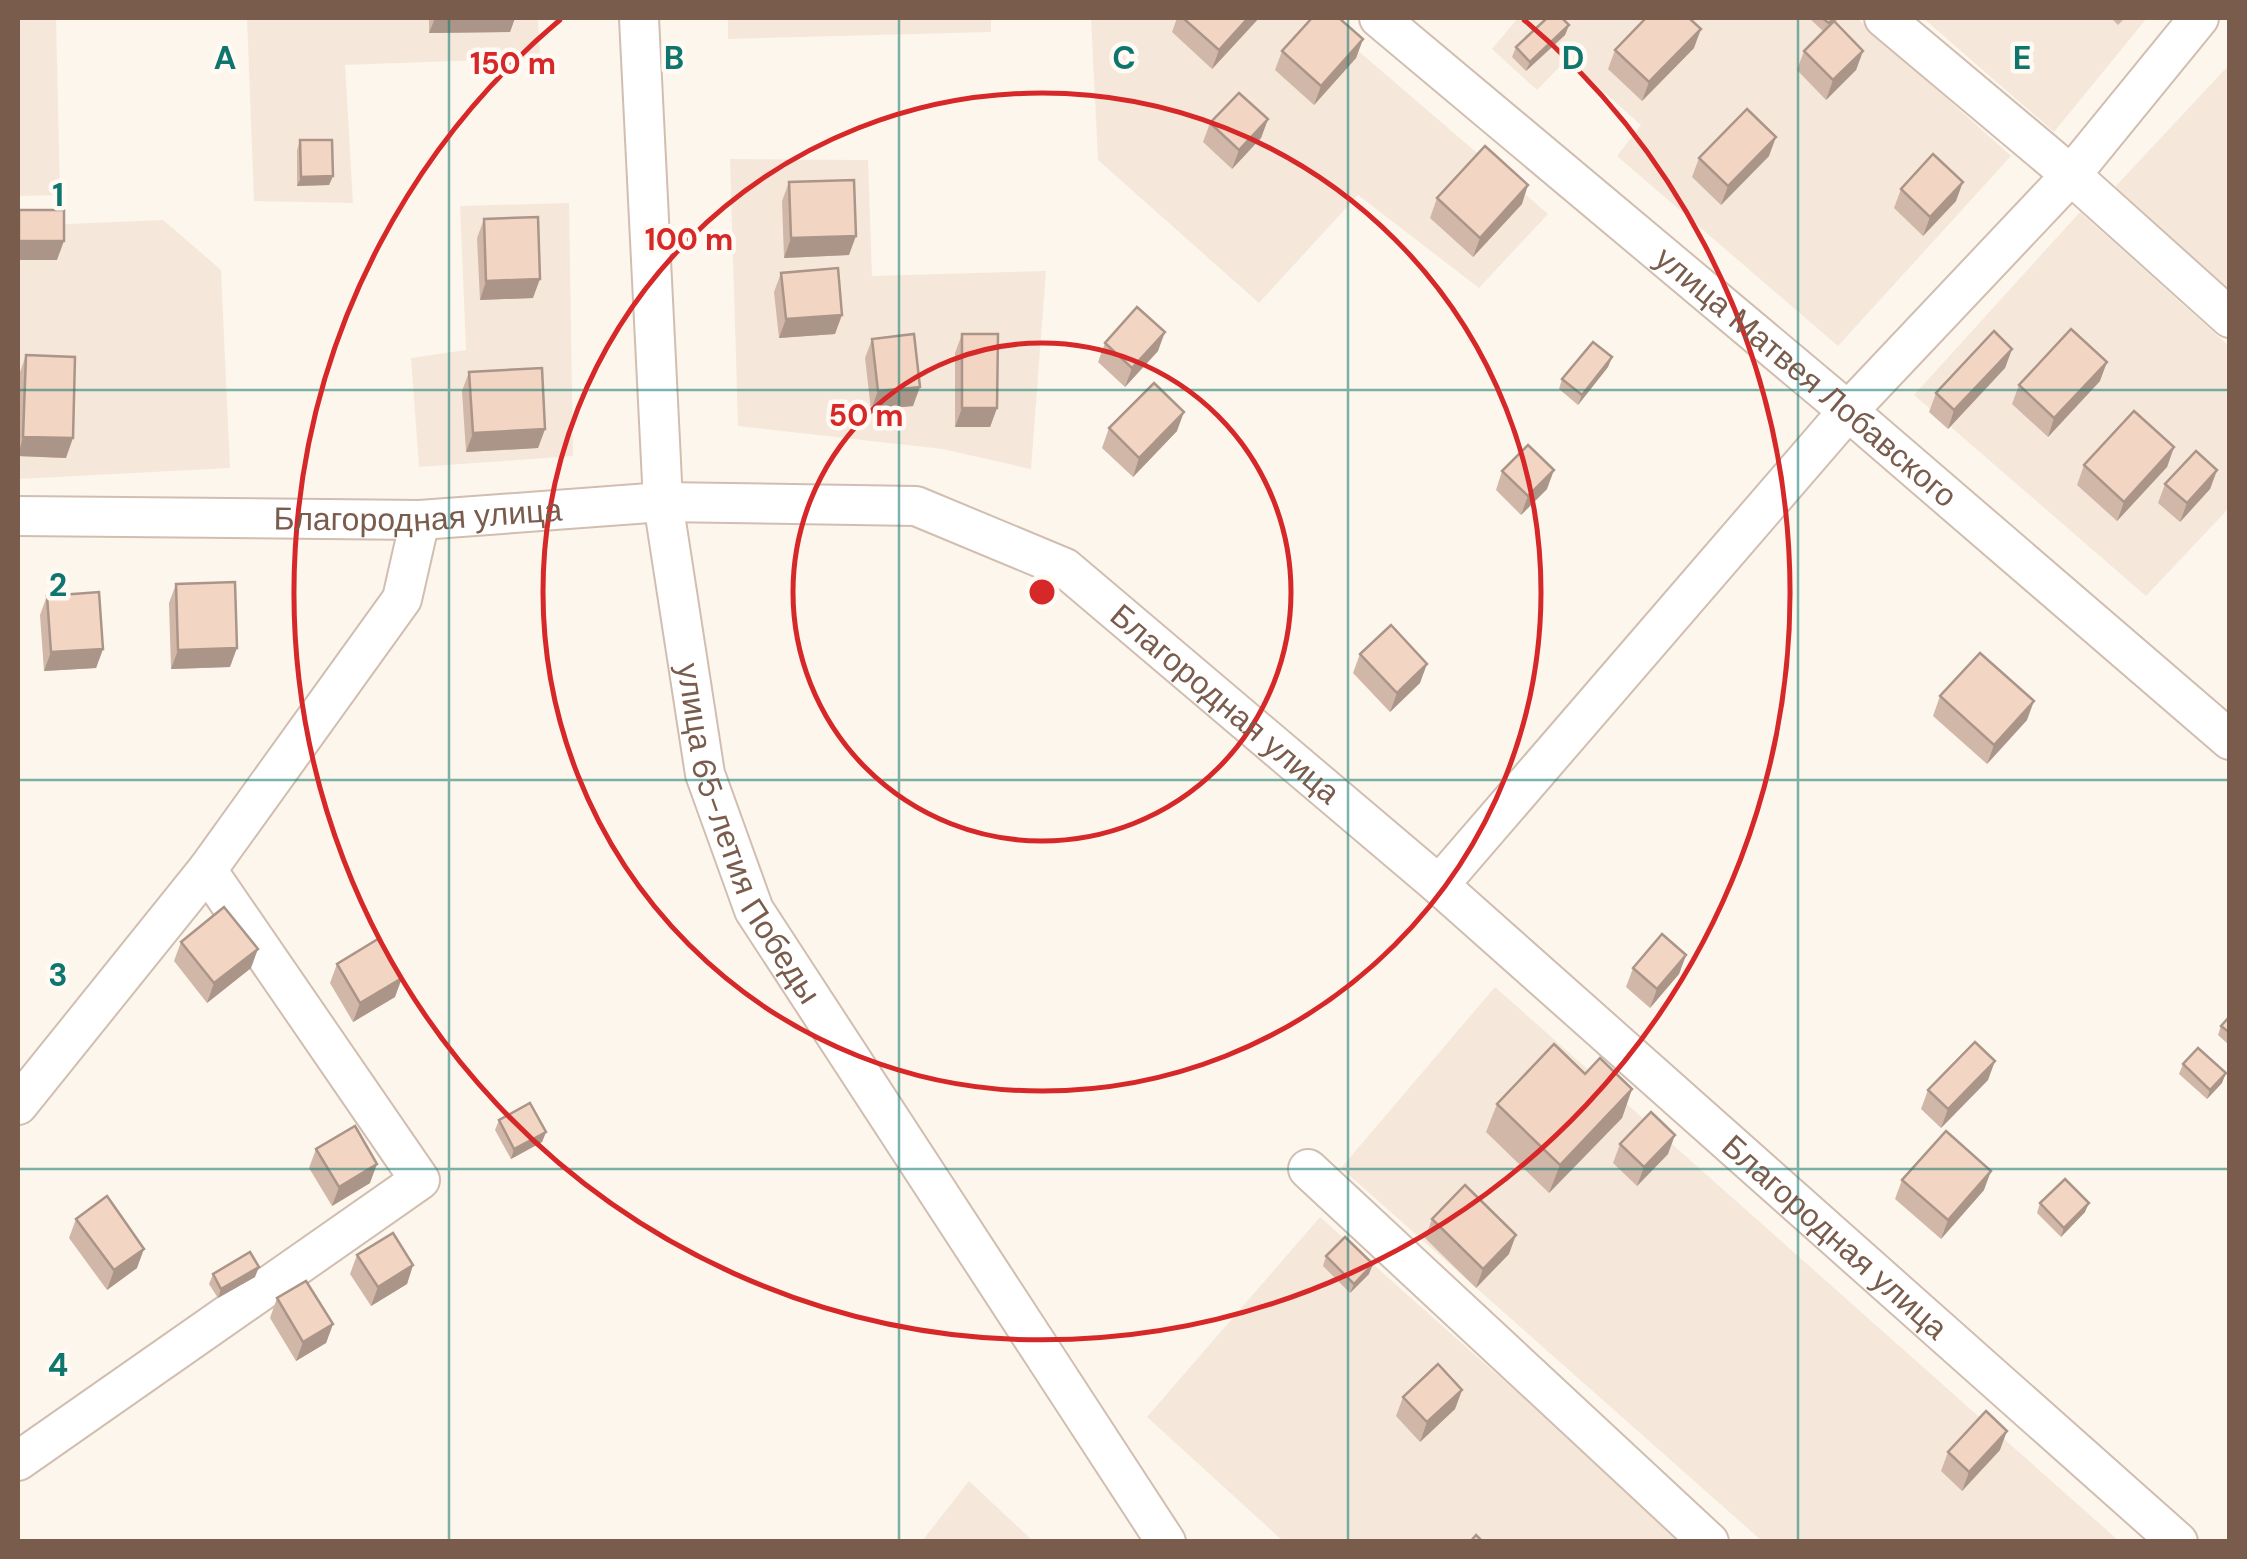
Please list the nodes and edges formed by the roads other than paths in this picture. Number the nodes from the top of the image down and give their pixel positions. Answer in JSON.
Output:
{"nodes":[{"id":1,"x":639,"y":18,"type":"edge"},
{"id":2,"x":1884,"y":18,"type":"edge"},
{"id":3,"x":2199,"y":18,"type":"edge"},
{"id":4,"x":1403,"y":25,"type":"edge"},
{"id":5,"x":2071,"y":176,"type":"junction"},
{"id":6,"x":2230,"y":318,"type":"edge"},
{"id":7,"x":1848,"y":411,"type":"junction"},
{"id":8,"x":663,"y":502,"type":"junction"},
{"id":9,"x":18,"y":516,"type":"edge"},
{"id":10,"x":420,"y":520,"type":"junction"},
{"id":11,"x":2227,"y":731,"type":"edge"},
{"id":12,"x":207,"y":870,"type":"junction"},
{"id":13,"x":1440,"y":885,"type":"junction"},
{"id":14,"x":18,"y":1105,"type":"edge"},
{"id":15,"x":1308,"y":1169,"type":"dead end"},
{"id":16,"x":18,"y":1462,"type":"edge"},
{"id":17,"x":1166,"y":1542,"type":"edge"},
{"id":18,"x":1709,"y":1542,"type":"edge"},
{"id":19,"x":2178,"y":1542,"type":"edge"}],
"edges":[{"from":1,"to":8,"type":"street","name":"улица 65-летия Победы"},
{"from":2,"to":5,"type":"street"},
{"from":3,"to":5,"type":"street"},
{"from":4,"to":7,"type":"street","name":"улица Матвея Лобавского"},
{"from":5,"to":6,"type":"street"},
{"from":5,"to":7,"type":"street"},
{"from":7,"to":11,"type":"street","name":"улица Матвея Лобавского"},
{"from":7,"to":13,"type":"street"},
{"from":8,"to":10,"type":"street","name":"Благородная улица"},
{"from":8,"to":13,"type":"street","name":"Благородная улица"},
{"from":8,"to":17,"type":"street","name":"улица 65-летия Победы"},
{"from":9,"to":10,"type":"street","name":"Благородная улица"},
{"from":10,"to":12,"type":"street"},
{"from":12,"to":14,"type":"street"},
{"from":12,"to":16,"type":"street"},
{"from":13,"to":19,"type":"street","name":"Благородная улица"},
{"from":15,"to":18,"type":"street"}]}
